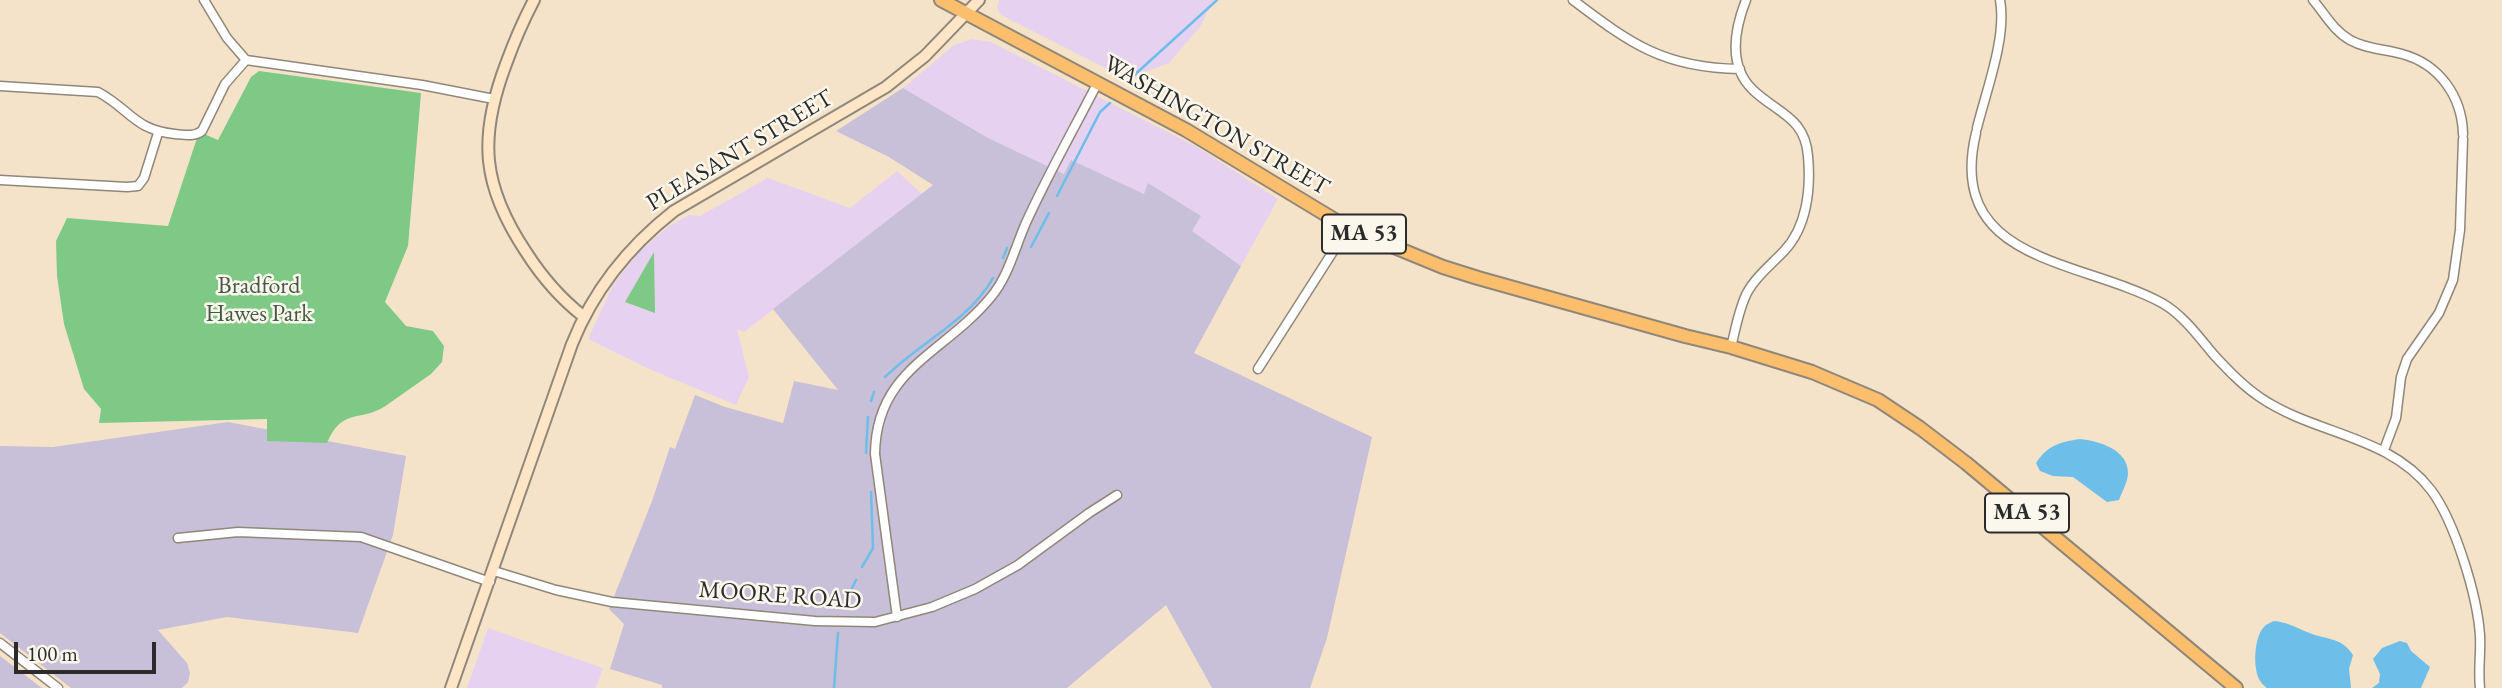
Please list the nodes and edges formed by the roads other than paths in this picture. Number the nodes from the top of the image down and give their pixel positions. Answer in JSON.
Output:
{"nodes":[{"id":1,"x":204,"y":0,"type":"edge"},
{"id":2,"x":534,"y":0,"type":"edge"},
{"id":3,"x":941,"y":0,"type":"edge"},
{"id":4,"x":979,"y":0,"type":"edge"},
{"id":5,"x":1573,"y":0,"type":"edge"},
{"id":6,"x":1746,"y":0,"type":"edge"},
{"id":7,"x":2000,"y":0,"type":"edge"},
{"id":8,"x":2313,"y":0,"type":"edge"},
{"id":9,"x":967,"y":14,"type":"junction"},
{"id":10,"x":246,"y":60,"type":"junction"},
{"id":11,"x":1740,"y":69,"type":"junction"},
{"id":12,"x":1098,"y":82,"type":"junction"},
{"id":13,"x":0,"y":86,"type":"edge"},
{"id":14,"x":494,"y":99,"type":"junction"},
{"id":15,"x":158,"y":133,"type":"junction"},
{"id":16,"x":0,"y":180,"type":"edge"},
{"id":17,"x":1348,"y":228,"type":"junction"},
{"id":18,"x":583,"y":316,"type":"junction"},
{"id":19,"x":1731,"y":347,"type":"junction"},
{"id":20,"x":1258,"y":369,"type":"dead end"},
{"id":21,"x":2384,"y":450,"type":"junction"},
{"id":22,"x":1117,"y":495,"type":"dead end"},
{"id":23,"x":178,"y":538,"type":"dead end"},
{"id":24,"x":491,"y":576,"type":"junction"},
{"id":25,"x":897,"y":617,"type":"junction"},
{"id":26,"x":0,"y":643,"type":"edge"},
{"id":27,"x":2479,"y":677,"type":"junction"},
{"id":28,"x":58,"y":688,"type":"edge"},
{"id":29,"x":451,"y":688,"type":"edge"},
{"id":30,"x":2236,"y":688,"type":"edge"},
{"id":31,"x":2473,"y":688,"type":"edge"},
{"id":32,"x":2480,"y":688,"type":"edge"}],
"edges":[{"from":1,"to":10,"type":"street"},
{"from":2,"to":14,"type":"main road"},
{"from":3,"to":9,"type":"main road","name":"WASHINGTON STREET","number":"MA 53"},
{"from":4,"to":9,"type":"main road","name":"PLEASANT STREET"},
{"from":5,"to":11,"type":"street"},
{"from":6,"to":11,"type":"street"},
{"from":7,"to":21,"type":"street"},
{"from":8,"to":21,"type":"street"},
{"from":9,"to":12,"type":"main road","name":"WASHINGTON STREET","number":"MA 53"},
{"from":9,"to":18,"type":"main road","name":"PLEASANT STREET"},
{"from":10,"to":14,"type":"street"},
{"from":10,"to":15,"type":"street"},
{"from":11,"to":19,"type":"street"},
{"from":12,"to":17,"type":"main road","name":"WASHINGTON STREET","number":"MA 53"},
{"from":12,"to":25,"type":"street"},
{"from":13,"to":15,"type":"street"},
{"from":14,"to":18,"type":"main road"},
{"from":15,"to":16,"type":"street"},
{"from":17,"to":19,"type":"main road","name":"WASHINGTON STREET","number":"MA 53"},
{"from":17,"to":20,"type":"street"},
{"from":18,"to":24,"type":"main road","name":"PLEASANT STREET"},
{"from":19,"to":30,"type":"main road","name":"WASHINGTON STREET","number":"MA 53"},
{"from":21,"to":27,"type":"street"},
{"from":22,"to":25,"type":"street","name":"MOORE ROAD"},
{"from":23,"to":24,"type":"street","name":"MOORE ROAD"},
{"from":24,"to":25,"type":"street","name":"MOORE ROAD"},
{"from":24,"to":29,"type":"main road","name":"PLEASANT STREET"},
{"from":26,"to":28,"type":"street"},
{"from":27,"to":31,"type":"street"},
{"from":27,"to":32,"type":"street"}]}
